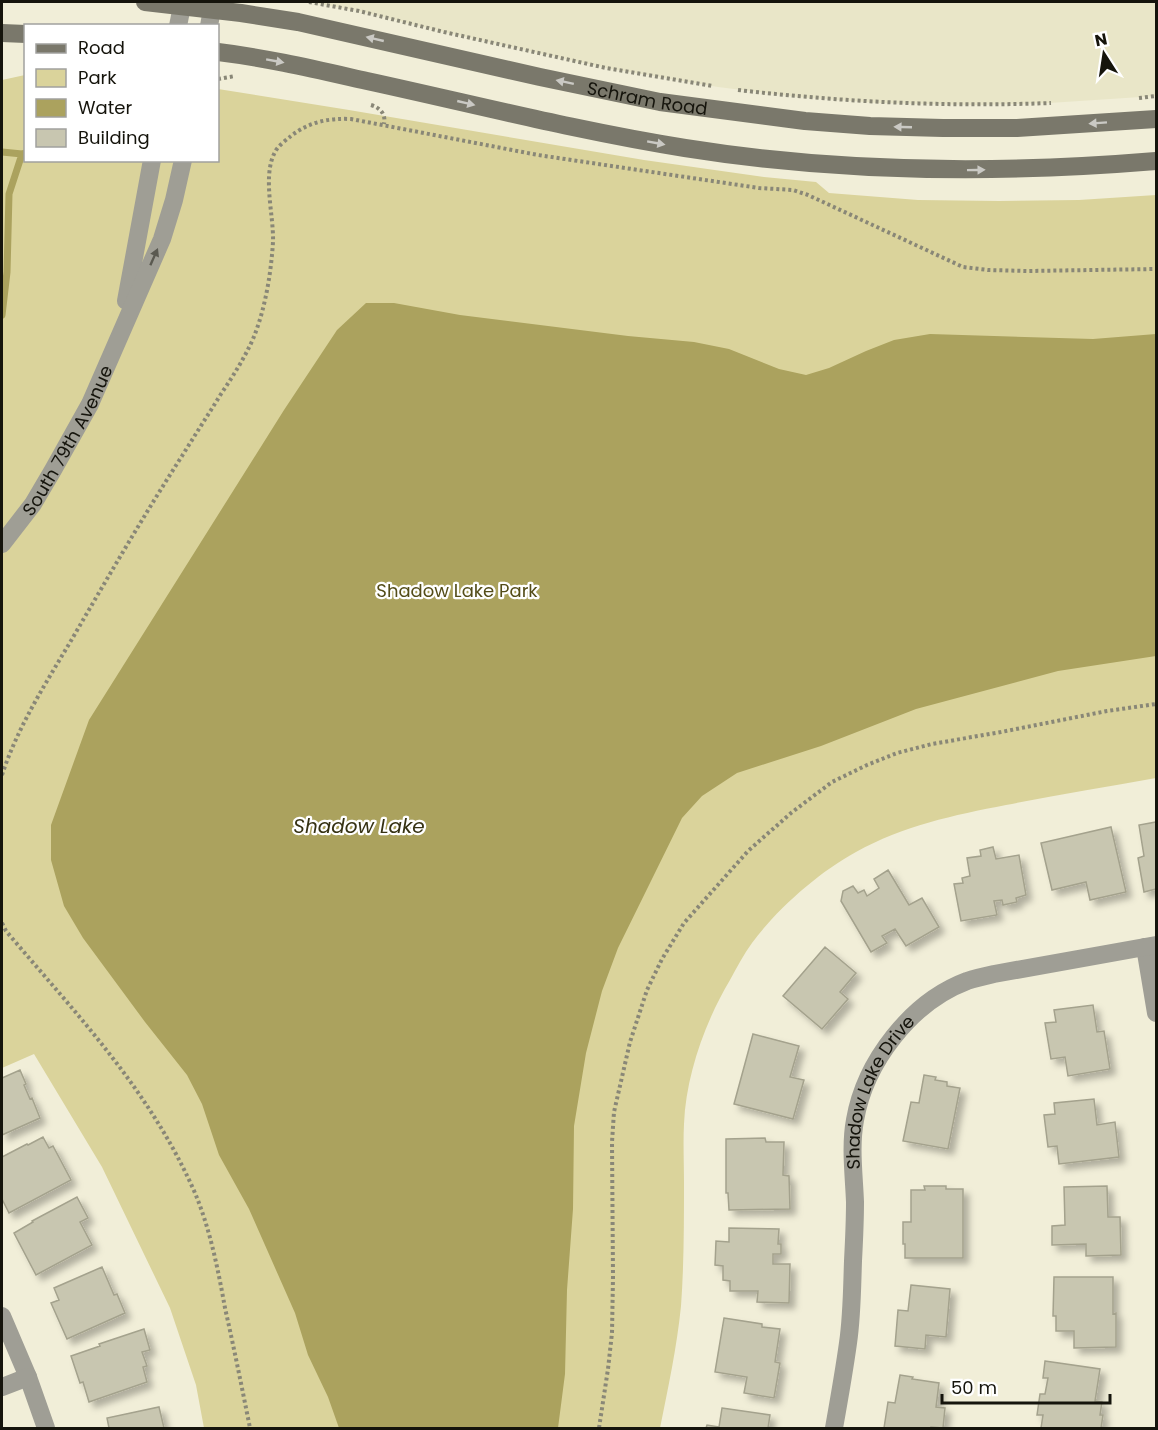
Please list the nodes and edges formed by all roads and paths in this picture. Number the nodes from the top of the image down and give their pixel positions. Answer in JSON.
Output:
{"nodes":[{"id":1,"x":145,"y":2,"type":"edge"},
{"id":2,"x":309,"y":2,"type":"edge"},
{"id":3,"x":182,"y":6,"type":"junction"},
{"id":4,"x":210,"y":17,"type":"edge"},
{"id":5,"x":178,"y":24,"type":"edge"},
{"id":6,"x":2,"y":33,"type":"edge"},
{"id":7,"x":24,"y":34,"type":"edge"},
{"id":8,"x":219,"y":52,"type":"edge"},
{"id":9,"x":238,"y":76,"type":"dead end"},
{"id":10,"x":219,"y":79,"type":"edge"},
{"id":11,"x":718,"y":87,"type":"dead end"},
{"id":12,"x":729,"y":89,"type":"dead end"},
{"id":13,"x":1156,"y":96,"type":"edge"},
{"id":14,"x":1135,"y":98,"type":"dead end"},
{"id":15,"x":367,"y":103,"type":"dead end"},
{"id":16,"x":1060,"y":103,"type":"dead end"},
{"id":17,"x":1156,"y":119,"type":"edge"},
{"id":18,"x":384,"y":124,"type":"junction"},
{"id":19,"x":1156,"y":161,"type":"edge"},
{"id":20,"x":152,"y":162,"type":"edge"},
{"id":21,"x":183,"y":162,"type":"edge"},
{"id":22,"x":1156,"y":269,"type":"edge"},
{"id":23,"x":121,"y":329,"type":"junction"},
{"id":24,"x":2,"y":544,"type":"edge"},
{"id":25,"x":1156,"y":704,"type":"edge"},
{"id":26,"x":2,"y":776,"type":"edge"},
{"id":27,"x":2,"y":923,"type":"edge"},
{"id":28,"x":1151,"y":946,"type":"edge"},
{"id":29,"x":1156,"y":1013,"type":"edge"},
{"id":30,"x":2,"y":1316,"type":"edge"},
{"id":31,"x":28,"y":1377,"type":"junction"},
{"id":32,"x":2,"y":1387,"type":"edge"},
{"id":33,"x":46,"y":1428,"type":"edge"},
{"id":34,"x":250,"y":1428,"type":"edge"},
{"id":35,"x":599,"y":1428,"type":"edge"},
{"id":36,"x":834,"y":1428,"type":"edge"}],
"edges":[{"from":1,"to":3,"type":"main road","name":"Schram Road"},
{"from":2,"to":11,"type":"path"},
{"from":3,"to":4,"type":"main road","name":"Schram Road"},
{"from":3,"to":5,"type":"street"},
{"from":17,"to":4,"type":"main road","name":"Schram Road","one_way":true},
{"from":6,"to":7,"type":"main road"},
{"from":8,"to":19,"type":"main road","one_way":true},
{"from":9,"to":10,"type":"path"},
{"from":12,"to":16,"type":"path"},
{"from":13,"to":14,"type":"path"},
{"from":15,"to":18,"type":"path"},
{"from":18,"to":22,"type":"path"},
{"from":18,"to":26,"type":"path"},
{"from":20,"to":23,"type":"street","name":"South 79th Avenue"},
{"from":23,"to":21,"type":"street","name":"South 79th Avenue","one_way":true},
{"from":23,"to":24,"type":"street","name":"South 79th Avenue"},
{"from":25,"to":35,"type":"path"},
{"from":27,"to":34,"type":"path"},
{"from":28,"to":29,"type":"street"},
{"from":28,"to":36,"type":"street","name":"Shadow Lake Drive"},
{"from":30,"to":31,"type":"street"},
{"from":31,"to":32,"type":"street"},
{"from":31,"to":33,"type":"street"}]}
